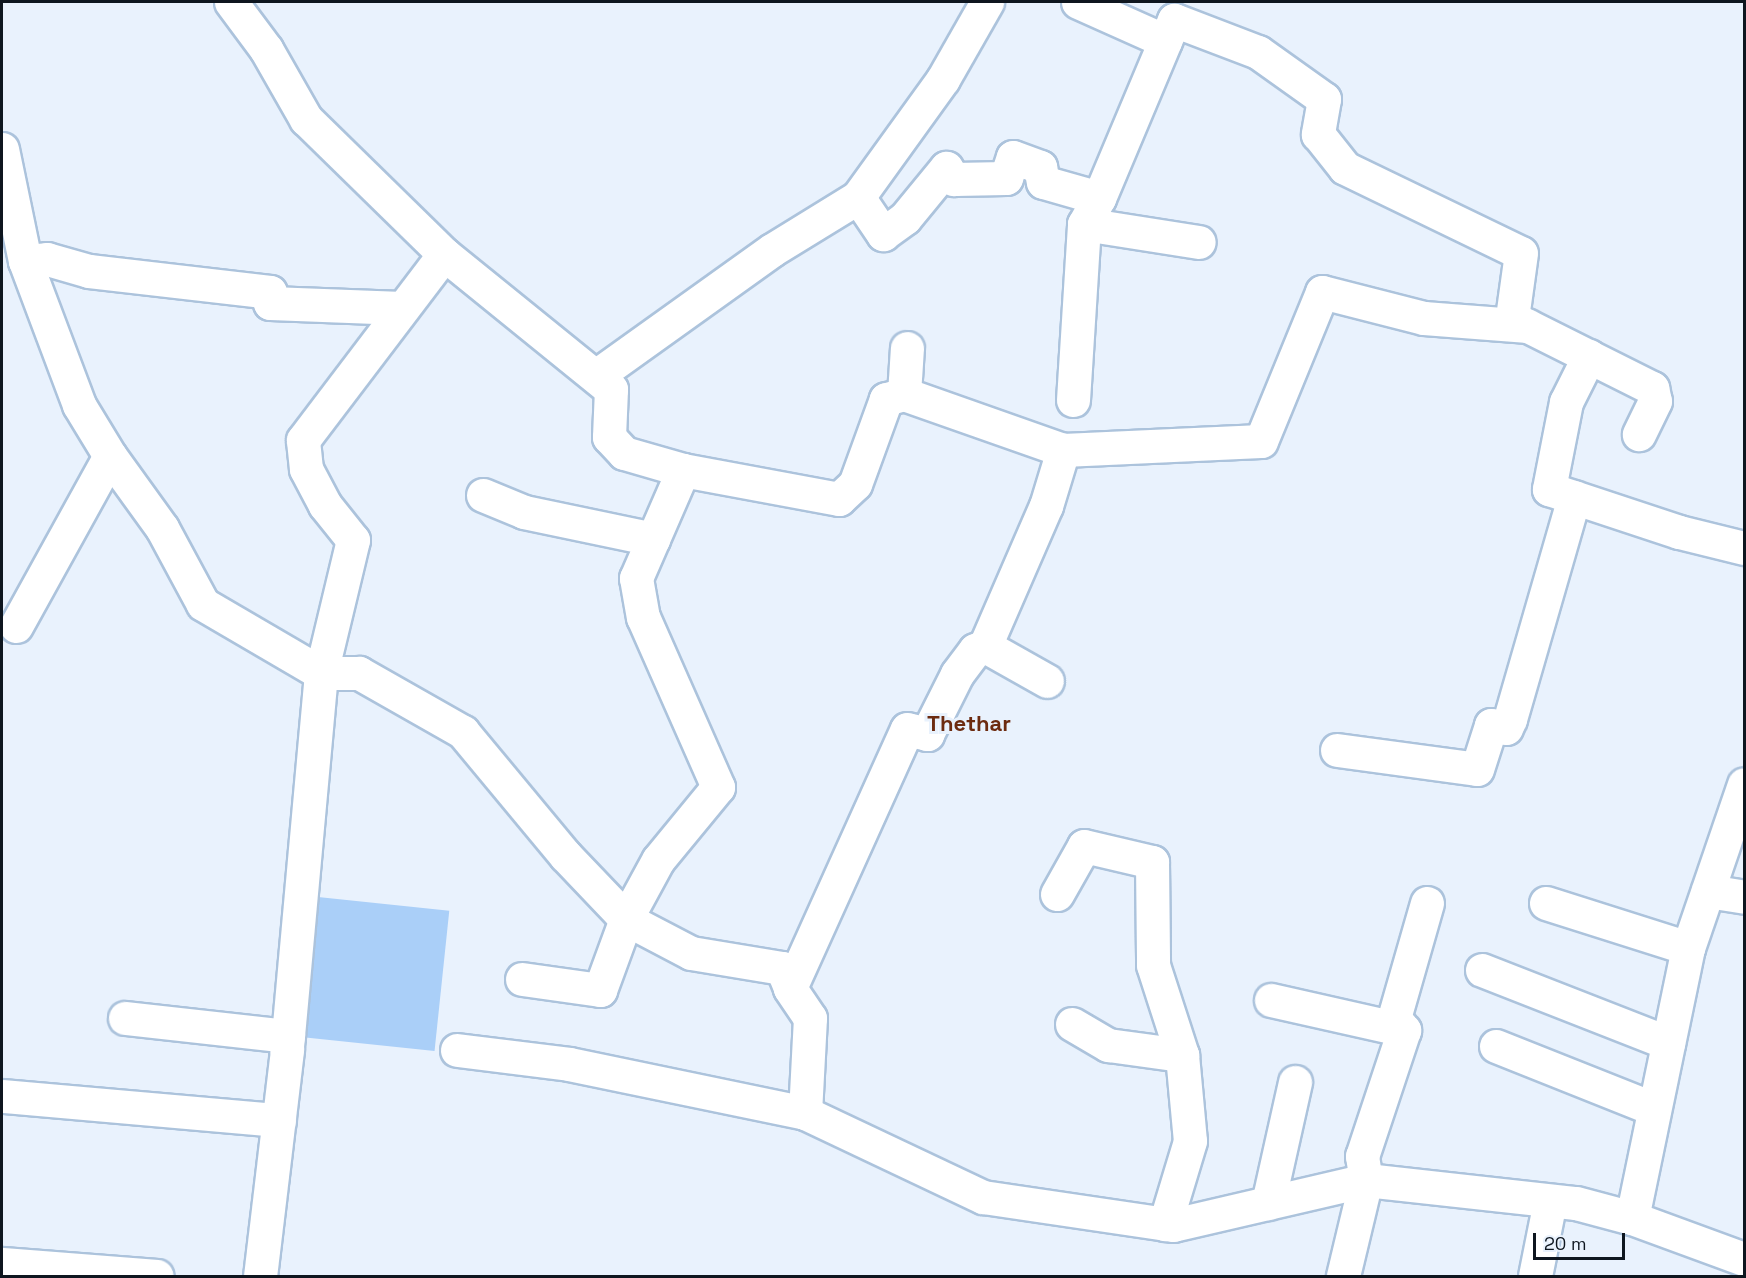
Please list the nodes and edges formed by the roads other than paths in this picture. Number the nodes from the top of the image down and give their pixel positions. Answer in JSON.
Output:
{"nodes":[{"id":1,"x":231,"y":2,"type":"edge"},
{"id":2,"x":987,"y":2,"type":"edge"},
{"id":3,"x":1078,"y":2,"type":"edge"},
{"id":4,"x":1165,"y":41,"type":"junction"},
{"id":5,"x":2,"y":149,"type":"edge"},
{"id":6,"x":858,"y":197,"type":"junction"},
{"id":7,"x":1092,"y":211,"type":"junction"},
{"id":8,"x":1199,"y":242,"type":"dead end"},
{"id":9,"x":444,"y":254,"type":"junction"},
{"id":10,"x":25,"y":261,"type":"junction"},
{"id":11,"x":402,"y":308,"type":"junction"},
{"id":12,"x":1528,"y":326,"type":"junction"},
{"id":13,"x":907,"y":348,"type":"dead end"},
{"id":14,"x":1589,"y":356,"type":"junction"},
{"id":15,"x":596,"y":376,"type":"junction"},
{"id":16,"x":904,"y":394,"type":"junction"},
{"id":17,"x":1073,"y":400,"type":"dead end"},
{"id":18,"x":1639,"y":434,"type":"dead end"},
{"id":19,"x":1063,"y":450,"type":"junction"},
{"id":20,"x":110,"y":456,"type":"junction"},
{"id":21,"x":683,"y":470,"type":"junction"},
{"id":22,"x":483,"y":495,"type":"dead end"},
{"id":23,"x":1574,"y":497,"type":"junction"},
{"id":24,"x":653,"y":539,"type":"junction"},
{"id":25,"x":1744,"y":548,"type":"edge"},
{"id":26,"x":16,"y":626,"type":"dead end"},
{"id":27,"x":985,"y":646,"type":"junction"},
{"id":28,"x":321,"y":673,"type":"junction"},
{"id":29,"x":1047,"y":681,"type":"dead end"},
{"id":30,"x":1336,"y":750,"type":"dead end"},
{"id":31,"x":1744,"y":784,"type":"edge"},
{"id":32,"x":1708,"y":891,"type":"junction"},
{"id":33,"x":1057,"y":894,"type":"dead end"},
{"id":34,"x":1744,"y":897,"type":"edge"},
{"id":35,"x":1427,"y":903,"type":"dead end"},
{"id":36,"x":1546,"y":903,"type":"dead end"},
{"id":37,"x":626,"y":919,"type":"junction"},
{"id":38,"x":1688,"y":948,"type":"junction"},
{"id":39,"x":1482,"y":970,"type":"dead end"},
{"id":40,"x":522,"y":979,"type":"dead end"},
{"id":41,"x":790,"y":988,"type":"junction"},
{"id":42,"x":1271,"y":1000,"type":"dead end"},
{"id":43,"x":125,"y":1018,"type":"dead end"},
{"id":44,"x":1072,"y":1024,"type":"dead end"},
{"id":45,"x":1404,"y":1030,"type":"junction"},
{"id":46,"x":288,"y":1036,"type":"junction"},
{"id":47,"x":1668,"y":1043,"type":"junction"},
{"id":48,"x":1496,"y":1046,"type":"dead end"},
{"id":49,"x":456,"y":1050,"type":"dead end"},
{"id":50,"x":1182,"y":1054,"type":"junction"},
{"id":51,"x":1295,"y":1082,"type":"dead end"},
{"id":52,"x":3,"y":1096,"type":"dead end"},
{"id":53,"x":1654,"y":1109,"type":"junction"},
{"id":54,"x":805,"y":1113,"type":"junction"},
{"id":55,"x":279,"y":1120,"type":"junction"},
{"id":56,"x":1366,"y":1180,"type":"junction"},
{"id":57,"x":1551,"y":1201,"type":"junction"},
{"id":58,"x":1268,"y":1203,"type":"junction"},
{"id":59,"x":1632,"y":1218,"type":"junction"},
{"id":60,"x":1165,"y":1224,"type":"junction"},
{"id":61,"x":1744,"y":1259,"type":"edge"},
{"id":62,"x":2,"y":1264,"type":"edge"},
{"id":63,"x":157,"y":1276,"type":"edge"},
{"id":64,"x":260,"y":1276,"type":"edge"},
{"id":65,"x":1343,"y":1276,"type":"edge"},
{"id":66,"x":1535,"y":1276,"type":"edge"}],
"edges":[{"from":1,"to":9,"type":"street"},
{"from":2,"to":6,"type":"street"},
{"from":3,"to":4,"type":"street"},
{"from":4,"to":7,"type":"street"},
{"from":4,"to":12,"type":"street"},
{"from":5,"to":10,"type":"street"},
{"from":6,"to":7,"type":"street"},
{"from":6,"to":15,"type":"street"},
{"from":7,"to":8,"type":"street"},
{"from":7,"to":17,"type":"street"},
{"from":9,"to":11,"type":"street"},
{"from":9,"to":15,"type":"street"},
{"from":10,"to":11,"type":"street"},
{"from":10,"to":20,"type":"street"},
{"from":11,"to":28,"type":"street"},
{"from":12,"to":14,"type":"street"},
{"from":12,"to":19,"type":"street"},
{"from":13,"to":16,"type":"street"},
{"from":14,"to":18,"type":"street"},
{"from":14,"to":23,"type":"street"},
{"from":15,"to":21,"type":"street"},
{"from":16,"to":19,"type":"street"},
{"from":16,"to":21,"type":"street"},
{"from":19,"to":27,"type":"street"},
{"from":20,"to":26,"type":"street"},
{"from":20,"to":28,"type":"street"},
{"from":21,"to":24,"type":"street"},
{"from":22,"to":24,"type":"street"},
{"from":23,"to":25,"type":"street"},
{"from":23,"to":30,"type":"street"},
{"from":24,"to":37,"type":"street"},
{"from":27,"to":29,"type":"street"},
{"from":27,"to":41,"type":"street"},
{"from":28,"to":37,"type":"street"},
{"from":28,"to":46,"type":"street"},
{"from":31,"to":32,"type":"street"},
{"from":32,"to":34,"type":"street"},
{"from":32,"to":38,"type":"street"},
{"from":33,"to":50,"type":"street"},
{"from":35,"to":45,"type":"street"},
{"from":36,"to":38,"type":"street"},
{"from":37,"to":40,"type":"street"},
{"from":37,"to":41,"type":"street"},
{"from":38,"to":47,"type":"street"},
{"from":39,"to":47,"type":"street"},
{"from":41,"to":54,"type":"street"},
{"from":42,"to":45,"type":"street"},
{"from":43,"to":46,"type":"street"},
{"from":44,"to":50,"type":"street"},
{"from":45,"to":56,"type":"street"},
{"from":46,"to":55,"type":"street"},
{"from":47,"to":53,"type":"street"},
{"from":48,"to":53,"type":"street"},
{"from":49,"to":54,"type":"street"},
{"from":50,"to":60,"type":"street"},
{"from":51,"to":58,"type":"street"},
{"from":52,"to":55,"type":"street"},
{"from":53,"to":59,"type":"street"},
{"from":54,"to":60,"type":"street"},
{"from":55,"to":64,"type":"street"},
{"from":56,"to":57,"type":"street"},
{"from":56,"to":58,"type":"street"},
{"from":56,"to":65,"type":"street"},
{"from":57,"to":59,"type":"street"},
{"from":57,"to":66,"type":"street"},
{"from":58,"to":60,"type":"street"},
{"from":59,"to":61,"type":"street"},
{"from":62,"to":63,"type":"street"}]}
